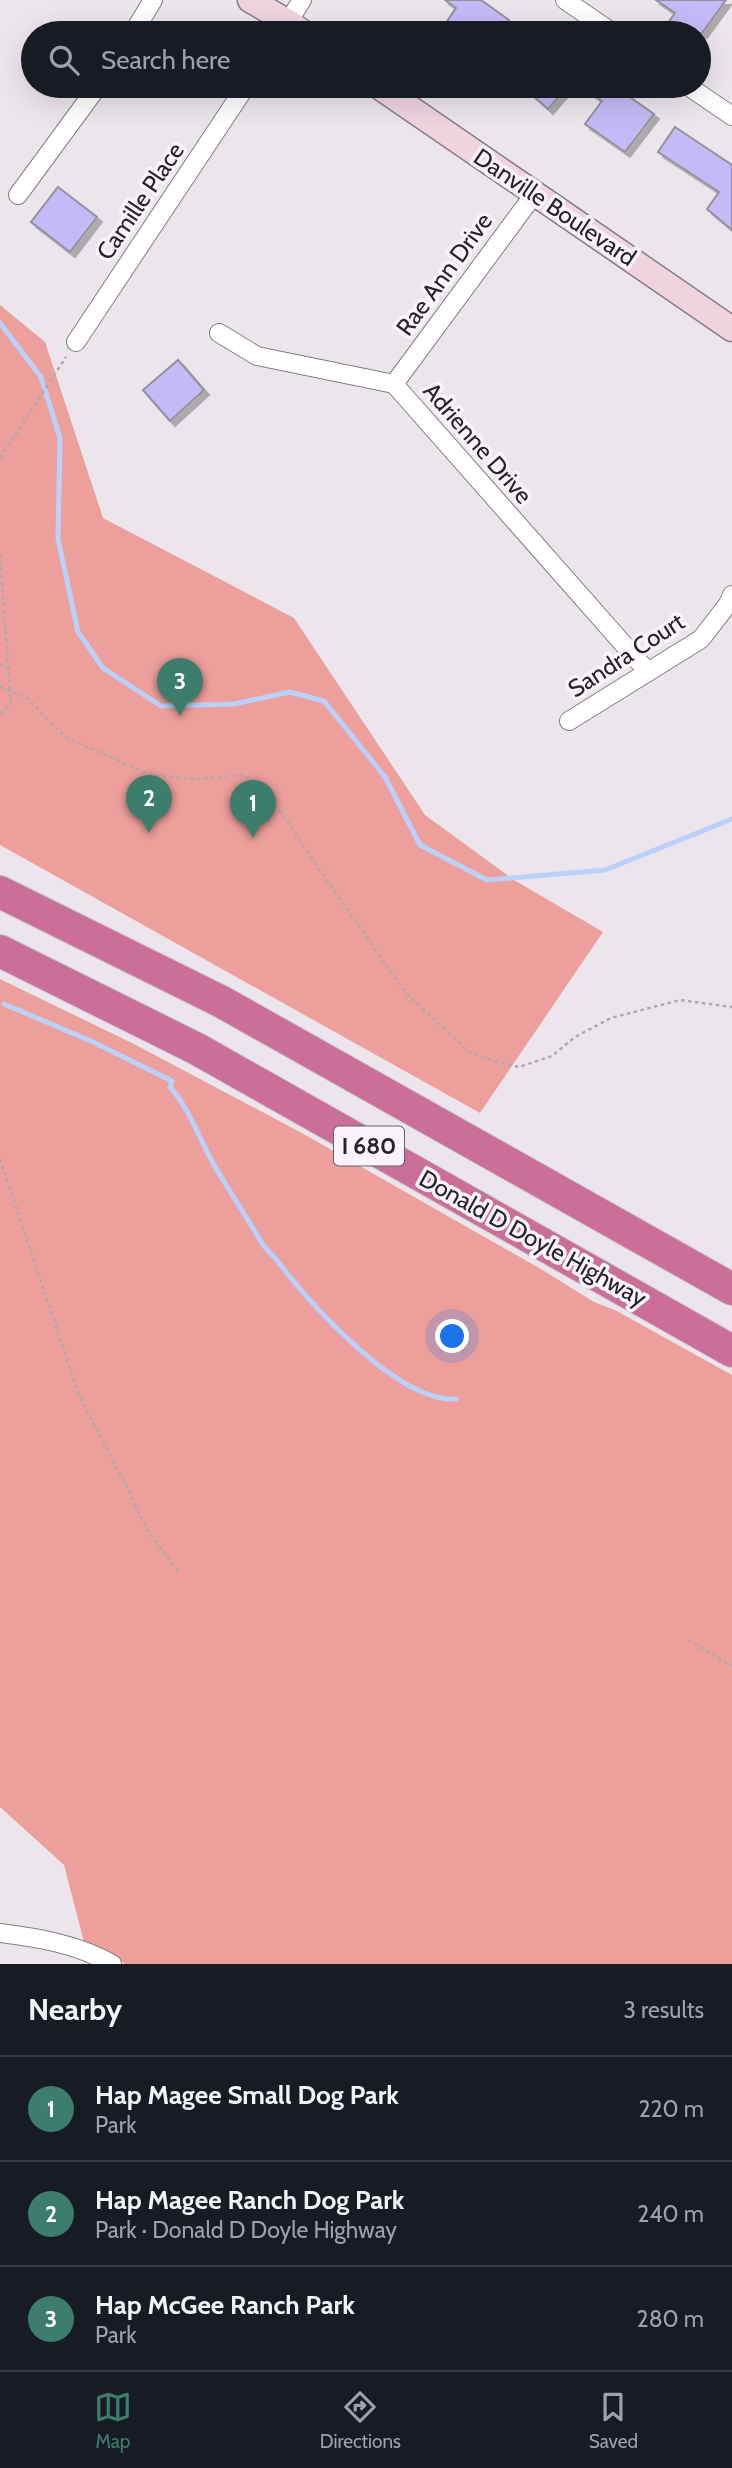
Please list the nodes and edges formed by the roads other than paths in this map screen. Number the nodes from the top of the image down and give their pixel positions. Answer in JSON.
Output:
{"nodes":[{"id":1,"x":152,"y":0,"type":"edge"},
{"id":2,"x":250,"y":0,"type":"edge"},
{"id":3,"x":302,"y":0,"type":"edge"},
{"id":4,"x":565,"y":0,"type":"edge"},
{"id":5,"x":140,"y":21,"type":"edge"},
{"id":6,"x":280,"y":21,"type":"edge"},
{"id":7,"x":294,"y":21,"type":"edge"},
{"id":8,"x":596,"y":21,"type":"edge"},
{"id":9,"x":89,"y":98,"type":"edge"},
{"id":10,"x":238,"y":98,"type":"edge"},
{"id":11,"x":395,"y":98,"type":"edge"},
{"id":12,"x":705,"y":98,"type":"edge"},
{"id":13,"x":732,"y":117,"type":"edge"},
{"id":14,"x":534,"y":192,"type":"junction"},
{"id":15,"x":18,"y":195,"type":"dead end"},
{"id":16,"x":732,"y":329,"type":"edge"},
{"id":17,"x":219,"y":333,"type":"dead end"},
{"id":18,"x":76,"y":342,"type":"road end"},
{"id":19,"x":394,"y":384,"type":"junction"},
{"id":20,"x":732,"y":595,"type":"edge"},
{"id":21,"x":648,"y":672,"type":"junction"},
{"id":22,"x":569,"y":721,"type":"dead end"},
{"id":23,"x":0,"y":892,"type":"edge"},
{"id":24,"x":0,"y":951,"type":"edge"},
{"id":25,"x":732,"y":1289,"type":"edge"},
{"id":26,"x":732,"y":1351,"type":"edge"},
{"id":27,"x":0,"y":1933,"type":"edge"},
{"id":28,"x":112,"y":1964,"type":"edge"}],
"edges":[{"from":1,"to":5,"type":"street"},
{"from":2,"to":6,"type":"main road"},
{"from":3,"to":7,"type":"street"},
{"from":4,"to":8,"type":"street"},
{"from":9,"to":15,"type":"street"},
{"from":10,"to":18,"type":"street","name":"Camille Place"},
{"from":11,"to":14,"type":"main road","name":"Danville Boulevard"},
{"from":12,"to":13,"type":"street"},
{"from":14,"to":16,"type":"main road","name":"Danville Boulevard"},
{"from":14,"to":19,"type":"street","name":"Rae Ann Drive"},
{"from":17,"to":19,"type":"street","name":"Adrienne Drive"},
{"from":19,"to":21,"type":"street","name":"Adrienne Drive"},
{"from":20,"to":21,"type":"street","name":"Sandra Court"},
{"from":21,"to":22,"type":"street","name":"Sandra Court"},
{"from":23,"to":25,"type":"highway","number":"I 680"},
{"from":24,"to":26,"type":"highway","name":"Donald D Doyle Highway","number":"I 680"},
{"from":27,"to":28,"type":"street"}]}
